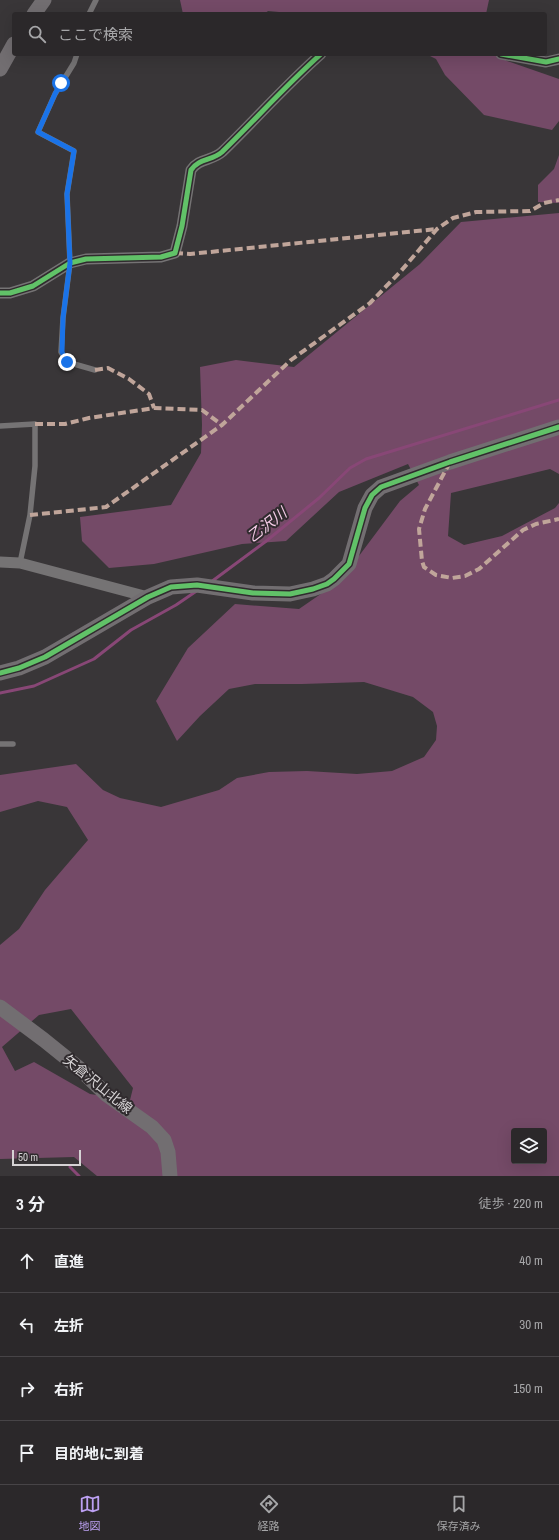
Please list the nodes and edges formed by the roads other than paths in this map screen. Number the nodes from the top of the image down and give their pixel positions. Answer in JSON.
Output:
{"nodes":[{"id":1,"x":44,"y":0,"type":"edge"},
{"id":2,"x":96,"y":0,"type":"edge"},
{"id":3,"x":35,"y":12,"type":"edge"},
{"id":4,"x":90,"y":12,"type":"edge"},
{"id":5,"x":12,"y":48,"type":"edge"},
{"id":6,"x":76,"y":56,"type":"edge"},
{"id":7,"x":319,"y":56,"type":"edge"},
{"id":8,"x":513,"y":56,"type":"edge"},
{"id":9,"x":559,"y":59,"type":"edge"},
{"id":10,"x":0,"y":69,"type":"edge"},
{"id":11,"x":70,"y":263,"type":"junction"},
{"id":12,"x":0,"y":293,"type":"edge"},
{"id":13,"x":95,"y":370,"type":"dead end"},
{"id":14,"x":0,"y":426,"type":"edge"},
{"id":15,"x":559,"y":427,"type":"edge"},
{"id":16,"x":0,"y":562,"type":"edge"},
{"id":17,"x":20,"y":563,"type":"junction"},
{"id":18,"x":148,"y":597,"type":"junction"},
{"id":19,"x":0,"y":673,"type":"edge"},
{"id":20,"x":0,"y":744,"type":"edge"},
{"id":21,"x":14,"y":744,"type":"dead end"},
{"id":22,"x":0,"y":1007,"type":"edge"},
{"id":23,"x":170,"y":1176,"type":"edge"}],
"edges":[{"from":1,"to":3,"type":"street"},
{"from":2,"to":4,"type":"lane"},
{"from":5,"to":10,"type":"street"},
{"from":6,"to":11,"type":"lane"},
{"from":7,"to":11,"type":"street"},
{"from":8,"to":9,"type":"street"},
{"from":11,"to":12,"type":"street"},
{"from":11,"to":13,"type":"lane"},
{"from":14,"to":17,"type":"lane"},
{"from":15,"to":18,"type":"street"},
{"from":16,"to":17,"type":"street"},
{"from":17,"to":18,"type":"street"},
{"from":18,"to":19,"type":"street"},
{"from":20,"to":21,"type":"lane"},
{"from":22,"to":23,"type":"street","name":"矢倉沢山北線"}]}
